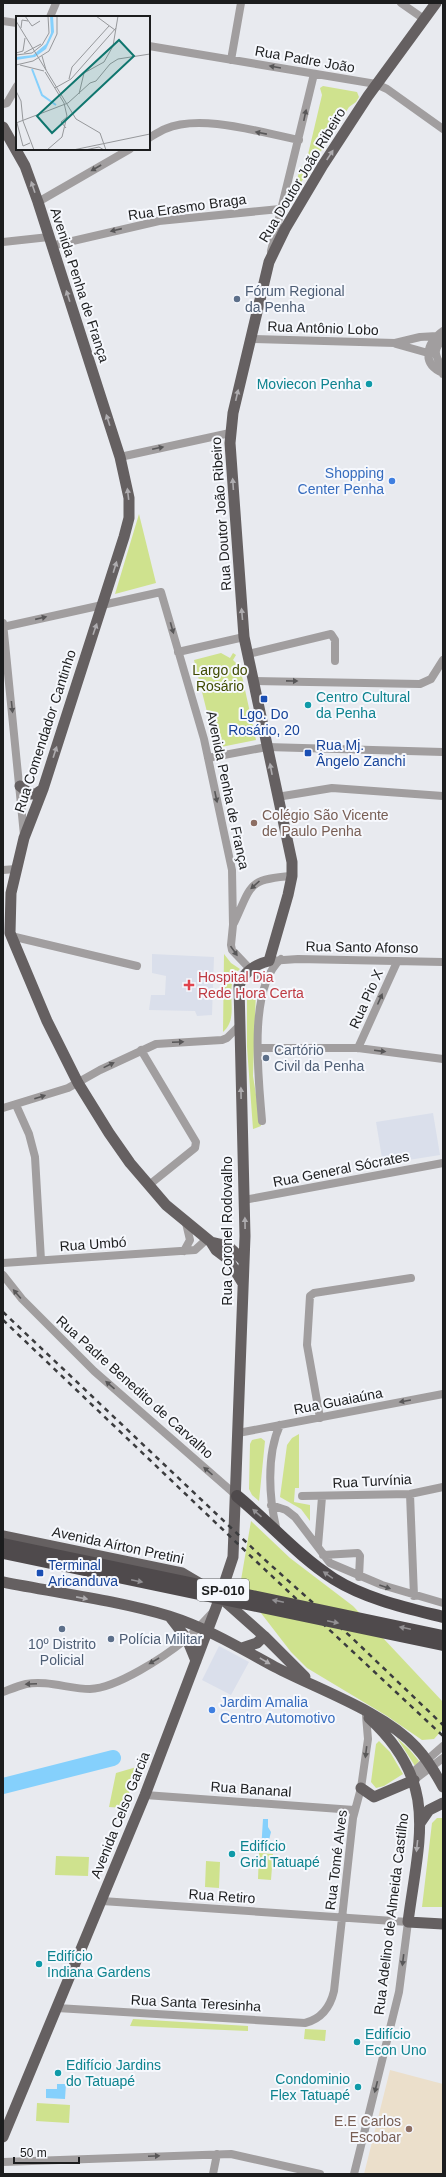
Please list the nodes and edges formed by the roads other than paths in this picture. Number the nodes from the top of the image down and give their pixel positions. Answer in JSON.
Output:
{"nodes":[{"id":1,"x":56,"y":3,"type":"edge"},
{"id":2,"x":242,"y":3,"type":"edge"},
{"id":3,"x":401,"y":3,"type":"edge"},
{"id":4,"x":436,"y":3,"type":"edge"},
{"id":5,"x":50,"y":16,"type":"edge"},
{"id":6,"x":424,"y":20,"type":"junction"},
{"id":7,"x":3,"y":21,"type":"edge"},
{"id":8,"x":16,"y":24,"type":"edge"},
{"id":9,"x":150,"y":46,"type":"edge"},
{"id":10,"x":231,"y":60,"type":"junction"},
{"id":11,"x":314,"y":74,"type":"junction"},
{"id":12,"x":376,"y":84,"type":"junction"},
{"id":13,"x":16,"y":88,"type":"edge"},
{"id":14,"x":3,"y":104,"type":"edge"},
{"id":15,"x":3,"y":126,"type":"edge"},
{"id":16,"x":443,"y":129,"type":"edge"},
{"id":17,"x":150,"y":137,"type":"edge"},
{"id":18,"x":299,"y":140,"type":"junction"},
{"id":19,"x":16,"y":150,"type":"edge"},
{"id":20,"x":16,"y":150,"type":"edge"},
{"id":21,"x":128,"y":150,"type":"edge"},
{"id":22,"x":38,"y":202,"type":"junction"},
{"id":23,"x":280,"y":209,"type":"junction"},
{"id":24,"x":50,"y":241,"type":"junction"},
{"id":25,"x":3,"y":242,"type":"edge"},
{"id":26,"x":269,"y":262,"type":"junction"},
{"id":27,"x":441,"y":335,"type":"edge"},
{"id":28,"x":250,"y":339,"type":"junction"},
{"id":29,"x":395,"y":343,"type":"junction"},
{"id":30,"x":428,"y":352,"type":"junction"},
{"id":31,"x":443,"y":373,"type":"edge"},
{"id":32,"x":230,"y":433,"type":"junction"},
{"id":33,"x":120,"y":457,"type":"junction"},
{"id":34,"x":104,"y":603,"type":"junction"},
{"id":35,"x":3,"y":623,"type":"edge"},
{"id":36,"x":3,"y":627,"type":"edge"},
{"id":37,"x":244,"y":637,"type":"junction"},
{"id":38,"x":178,"y":652,"type":"junction"},
{"id":39,"x":248,"y":654,"type":"junction"},
{"id":40,"x":443,"y":660,"type":"edge"},
{"id":41,"x":335,"y":661,"type":"dead end"},
{"id":42,"x":253,"y":681,"type":"junction"},
{"id":43,"x":267,"y":747,"type":"junction"},
{"id":44,"x":443,"y":752,"type":"edge"},
{"id":45,"x":208,"y":758,"type":"junction"},
{"id":46,"x":20,"y":786,"type":"junction"},
{"id":47,"x":43,"y":790,"type":"junction"},
{"id":48,"x":443,"y":796,"type":"edge"},
{"id":49,"x":277,"y":797,"type":"junction"},
{"id":50,"x":24,"y":838,"type":"junction"},
{"id":51,"x":16,"y":869,"type":"junction"},
{"id":52,"x":3,"y":870,"type":"edge"},
{"id":53,"x":292,"y":876,"type":"junction"},
{"id":54,"x":233,"y":925,"type":"junction"},
{"id":55,"x":8,"y":930,"type":"edge"},
{"id":56,"x":273,"y":950,"type":"junction"},
{"id":57,"x":281,"y":959,"type":"junction"},
{"id":58,"x":269,"y":961,"type":"junction"},
{"id":59,"x":397,"y":962,"type":"junction"},
{"id":60,"x":443,"y":962,"type":"edge"},
{"id":61,"x":137,"y":966,"type":"dead end"},
{"id":62,"x":250,"y":969,"type":"junction"},
{"id":63,"x":267,"y":981,"type":"junction"},
{"id":64,"x":240,"y":1025,"type":"junction"},
{"id":65,"x":258,"y":1048,"type":"junction"},
{"id":66,"x":358,"y":1048,"type":"junction"},
{"id":67,"x":140,"y":1050,"type":"junction"},
{"id":68,"x":443,"y":1059,"type":"edge"},
{"id":69,"x":78,"y":1083,"type":"junction"},
{"id":70,"x":16,"y":1105,"type":"junction"},
{"id":71,"x":3,"y":1108,"type":"edge"},
{"id":72,"x":262,"y":1122,"type":"dead end"},
{"id":73,"x":443,"y":1163,"type":"edge"},
{"id":74,"x":149,"y":1185,"type":"junction"},
{"id":75,"x":244,"y":1200,"type":"junction"},
{"id":76,"x":186,"y":1223,"type":"junction"},
{"id":77,"x":209,"y":1241,"type":"junction"},
{"id":78,"x":184,"y":1251,"type":"junction"},
{"id":79,"x":41,"y":1260,"type":"junction"},
{"id":80,"x":244,"y":1262,"type":"junction"},
{"id":81,"x":3,"y":1263,"type":"edge"},
{"id":82,"x":3,"y":1275,"type":"edge"},
{"id":83,"x":411,"y":1278,"type":"dead end"},
{"id":84,"x":243,"y":1285,"type":"junction"},
{"id":85,"x":443,"y":1394,"type":"edge"},
{"id":86,"x":320,"y":1418,"type":"junction"},
{"id":87,"x":280,"y":1425,"type":"junction"},
{"id":88,"x":269,"y":1427,"type":"junction"},
{"id":89,"x":238,"y":1433,"type":"junction"},
{"id":90,"x":274,"y":1439,"type":"junction"},
{"id":91,"x":443,"y":1487,"type":"edge"},
{"id":92,"x":410,"y":1494,"type":"junction"},
{"id":93,"x":237,"y":1496,"type":"junction"},
{"id":94,"x":302,"y":1496,"type":"dead end"},
{"id":95,"x":322,"y":1497,"type":"junction"},
{"id":96,"x":271,"y":1504,"type":"junction"},
{"id":97,"x":277,"y":1532,"type":"junction"},
{"id":98,"x":3,"y":1536,"type":"edge"},
{"id":99,"x":3,"y":1544,"type":"edge"},
{"id":100,"x":318,"y":1546,"type":"junction"},
{"id":101,"x":3,"y":1553,"type":"edge"},
{"id":102,"x":323,"y":1555,"type":"junction"},
{"id":103,"x":359,"y":1577,"type":"junction"},
{"id":104,"x":3,"y":1582,"type":"edge"},
{"id":105,"x":414,"y":1596,"type":"junction"},
{"id":106,"x":220,"y":1597,"type":"junction"},
{"id":107,"x":443,"y":1604,"type":"edge"},
{"id":108,"x":169,"y":1616,"type":"junction"},
{"id":109,"x":443,"y":1617,"type":"edge"},
{"id":110,"x":203,"y":1629,"type":"junction"},
{"id":111,"x":264,"y":1636,"type":"junction"},
{"id":112,"x":443,"y":1636,"type":"edge"},
{"id":113,"x":187,"y":1640,"type":"junction"},
{"id":114,"x":443,"y":1645,"type":"edge"},
{"id":115,"x":242,"y":1648,"type":"junction"},
{"id":116,"x":196,"y":1661,"type":"junction"},
{"id":117,"x":314,"y":1685,"type":"junction"},
{"id":118,"x":3,"y":1692,"type":"edge"},
{"id":119,"x":362,"y":1712,"type":"junction"},
{"id":120,"x":443,"y":1746,"type":"edge"},
{"id":121,"x":443,"y":1758,"type":"edge"},
{"id":122,"x":430,"y":1764,"type":"junction"},
{"id":123,"x":413,"y":1776,"type":"junction"},
{"id":124,"x":443,"y":1787,"type":"edge"},
{"id":125,"x":361,"y":1788,"type":"junction"},
{"id":126,"x":145,"y":1795,"type":"junction"},
{"id":127,"x":443,"y":1803,"type":"edge"},
{"id":128,"x":354,"y":1810,"type":"junction"},
{"id":129,"x":420,"y":1823,"type":"junction"},
{"id":130,"x":102,"y":1901,"type":"junction"},
{"id":131,"x":341,"y":1917,"type":"junction"},
{"id":132,"x":408,"y":1922,"type":"junction"},
{"id":133,"x":443,"y":1924,"type":"edge"},
{"id":134,"x":57,"y":2008,"type":"junction"},
{"id":135,"x":328,"y":2008,"type":"joint"},
{"id":136,"x":6,"y":2119,"type":"edge"},
{"id":137,"x":3,"y":2137,"type":"edge"},
{"id":138,"x":217,"y":2154,"type":"junction"},
{"id":139,"x":3,"y":2162,"type":"edge"},
{"id":140,"x":213,"y":2174,"type":"edge"},
{"id":141,"x":320,"y":2174,"type":"edge"},
{"id":142,"x":354,"y":2174,"type":"edge"}],
"edges":[{"from":1,"to":5,"type":"street"},
{"from":2,"to":10,"type":"street"},
{"from":3,"to":6,"type":"street"},
{"from":4,"to":6,"type":"main road","name":"Rua Doutor João Ribeiro"},
{"from":6,"to":12,"type":"main road","name":"Rua Doutor João Ribeiro"},
{"from":7,"to":8,"type":"street"},
{"from":9,"to":10,"type":"street","name":"Rua Padre João"},
{"from":11,"to":10,"type":"street","name":"Rua Padre João","one_way":true},
{"from":11,"to":12,"type":"street","name":"Rua Padre João"},
{"from":18,"to":11,"type":"street","one_way":true},
{"from":12,"to":16,"type":"street","name":"Rua Padre João"},
{"from":26,"to":12,"type":"main road","name":"Rua Doutor João Ribeiro","one_way":true},
{"from":13,"to":14,"type":"street"},
{"from":20,"to":15,"type":"main road","name":"Avenida Penha de França","one_way":true},
{"from":18,"to":17,"type":"street","one_way":true},
{"from":18,"to":23,"type":"street"},
{"from":22,"to":19,"type":"main road","name":"Avenida Penha de França","one_way":true},
{"from":21,"to":22,"type":"street","one_way":true},
{"from":22,"to":24,"type":"main road","name":"Avenida Penha de França"},
{"from":23,"to":24,"type":"street","name":"Rua Erasmo Braga","one_way":true},
{"from":23,"to":26,"type":"street"},
{"from":24,"to":25,"type":"street","name":"Rua Erasmo Braga"},
{"from":33,"to":24,"type":"main road","name":"Avenida Penha de França","one_way":true},
{"from":26,"to":28,"type":"main road","name":"Rua Doutor João Ribeiro"},
{"from":27,"to":29,"type":"street","name":"Rua Antônio Lobo"},
{"from":27,"to":30,"type":"street"},
{"from":27,"to":31,"type":"street"},
{"from":28,"to":29,"type":"street","name":"Rua Antônio Lobo"},
{"from":32,"to":28,"type":"main road","name":"Rua Doutor João Ribeiro","one_way":true},
{"from":29,"to":30,"type":"street","name":"Rua Antônio Lobo"},
{"from":30,"to":31,"type":"street"},
{"from":33,"to":32,"type":"street","one_way":true},
{"from":37,"to":32,"type":"main road","name":"Rua Doutor João Ribeiro","one_way":true},
{"from":34,"to":33,"type":"main road","name":"Rua Comendador Cantinho","one_way":true},
{"from":36,"to":34,"type":"street","one_way":true},
{"from":34,"to":38,"type":"street","name":"Avenida Penha de França","one_way":true},
{"from":47,"to":34,"type":"main road","name":"Rua Comendador Cantinho","one_way":true},
{"from":35,"to":36,"type":"street"},
{"from":36,"to":46,"type":"street","one_way":true},
{"from":37,"to":38,"type":"street"},
{"from":37,"to":39,"type":"main road","name":"Rua Doutor João Ribeiro"},
{"from":38,"to":45,"type":"street","name":"Avenida Penha de França"},
{"from":39,"to":41,"type":"street"},
{"from":39,"to":42,"type":"main road","name":"Rua Doutor João Ribeiro"},
{"from":42,"to":40,"type":"street","one_way":true},
{"from":42,"to":43,"type":"main road","name":"Rua Doutor João Ribeiro"},
{"from":43,"to":44,"type":"street"},
{"from":43,"to":45,"type":"street"},
{"from":49,"to":43,"type":"main road","name":"Rua Doutor João Ribeiro","one_way":true},
{"from":45,"to":54,"type":"street","name":"Avenida Penha de França","one_way":true},
{"from":46,"to":47,"type":"main road"},
{"from":46,"to":50,"type":"street"},
{"from":47,"to":50,"type":"main road","name":"Rua Comendador Cantinho"},
{"from":48,"to":49,"type":"street"},
{"from":49,"to":53,"type":"main road","name":"Rua Doutor João Ribeiro"},
{"from":50,"to":51,"type":"main road","name":"Rua Comendador Cantinho"},
{"from":51,"to":52,"type":"street"},
{"from":51,"to":55,"type":"main road","name":"Rua Comendador Cantinho"},
{"from":53,"to":54,"type":"street","one_way":true},
{"from":53,"to":56,"type":"main road","name":"Rua Doutor João Ribeiro"},
{"from":54,"to":62,"type":"street","name":"Avenida Penha de França","one_way":true},
{"from":55,"to":61,"type":"street"},
{"from":55,"to":69,"type":"main road","name":"Rua Comendador Cantinho"},
{"from":56,"to":57,"type":"street"},
{"from":56,"to":58,"type":"main road","name":"Rua Doutor João Ribeiro"},
{"from":57,"to":58,"type":"street","name":"Rua Santo Afonso"},
{"from":57,"to":59,"type":"street","name":"Rua Santo Afonso"},
{"from":57,"to":63,"type":"street"},
{"from":58,"to":62,"type":"main road"},
{"from":59,"to":60,"type":"street","name":"Rua Santo Afonso"},
{"from":66,"to":59,"type":"street","name":"Rua Pio X","one_way":true},
{"from":62,"to":63,"type":"street","name":"Avenida Penha de França"},
{"from":62,"to":64,"type":"main road","name":"Rua Coronel Rodovalho"},
{"from":63,"to":65,"type":"street"},
{"from":67,"to":64,"type":"street","one_way":true},
{"from":75,"to":64,"type":"main road","name":"Rua Coronel Rodovalho","one_way":true},
{"from":65,"to":66,"type":"street"},
{"from":65,"to":72,"type":"street"},
{"from":66,"to":68,"type":"street","one_way":true},
{"from":69,"to":67,"type":"street","one_way":true},
{"from":67,"to":74,"type":"street"},
{"from":70,"to":69,"type":"street","one_way":true},
{"from":69,"to":74,"type":"main road","name":"Rua Comendador Cantinho"},
{"from":70,"to":71,"type":"street"},
{"from":70,"to":79,"type":"street"},
{"from":73,"to":75,"type":"street","name":"Rua General Sócrates"},
{"from":74,"to":76,"type":"main road","name":"Rua Comendador Cantinho"},
{"from":80,"to":75,"type":"main road","name":"Rua Coronel Rodovalho","one_way":true},
{"from":76,"to":77,"type":"main road","name":"Rua Comendador Cantinho"},
{"from":76,"to":78,"type":"street"},
{"from":77,"to":78,"type":"street","name":"Rua Umbó"},
{"from":77,"to":80,"type":"main road","name":"Rua Comendador Cantinho"},
{"from":77,"to":84,"type":"main road","name":"Rua Comendador Cantinho"},
{"from":78,"to":79,"type":"street","name":"Rua Umbó"},
{"from":79,"to":81,"type":"street","name":"Rua Umbó"},
{"from":80,"to":84,"type":"main road","name":"Rua Coronel Rodovalho"},
{"from":93,"to":82,"type":"street","name":"Rua Padre Benedito de Carvalho","one_way":true},
{"from":83,"to":86,"type":"street"},
{"from":84,"to":89,"type":"main road","name":"Rua Coronel Rodovalho"},
{"from":85,"to":86,"type":"street","name":"Rua Guaiaúna","one_way":true},
{"from":86,"to":87,"type":"street","name":"Rua Guaiaúna"},
{"from":87,"to":88,"type":"street","name":"Rua Guaiaúna"},
{"from":87,"to":90,"type":"street"},
{"from":88,"to":89,"type":"street","name":"Rua Guaiaúna"},
{"from":88,"to":90,"type":"street"},
{"from":89,"to":93,"type":"main road","name":"Rua Coronel Rodovalho"},
{"from":90,"to":96,"type":"street"},
{"from":91,"to":92,"type":"street","name":"Rua Turvínia"},
{"from":92,"to":95,"type":"street","name":"Rua Turvínia"},
{"from":92,"to":105,"type":"street"},
{"from":97,"to":93,"type":"highway","one_way":true},
{"from":93,"to":106,"type":"main road","name":"Avenida Celso Garcia"},
{"from":94,"to":95,"type":"street","name":"Rua Turvínia"},
{"from":95,"to":100,"type":"street"},
{"from":96,"to":97,"type":"street"},
{"from":96,"to":100,"type":"street"},
{"from":109,"to":97,"type":"highway","one_way":true},
{"from":98,"to":106,"type":"main road","name":"Avenida Aírton Pretini"},
{"from":112,"to":99,"type":"highway","number":"SP-010","one_way":true,"bridge":true},
{"from":100,"to":102,"type":"street"},
{"from":101,"to":114,"type":"highway","number":"SP-010","one_way":true,"bridge":true},
{"from":102,"to":103,"type":"street"},
{"from":102,"to":103,"type":"street"},
{"from":103,"to":105,"type":"street","one_way":true},
{"from":104,"to":108,"type":"main road","one_way":true},
{"from":105,"to":107,"type":"street"},
{"from":106,"to":110,"type":"main road","name":"Avenida Celso Garcia"},
{"from":106,"to":111,"type":"main road","name":"Avenida Aírton Pretini"},
{"from":108,"to":110,"type":"main road"},
{"from":108,"to":113,"type":"main road"},
{"from":110,"to":113,"type":"street"},
{"from":110,"to":115,"type":"main road"},
{"from":110,"to":116,"type":"main road","name":"Avenida Celso Garcia"},
{"from":111,"to":115,"type":"main road"},
{"from":111,"to":117,"type":"main road","name":"Avenida Aírton Pretini"},
{"from":113,"to":116,"type":"main road"},
{"from":113,"to":118,"type":"street","one_way":true},
{"from":115,"to":117,"type":"main road","one_way":true},
{"from":116,"to":126,"type":"main road","name":"Avenida Celso Garcia"},
{"from":117,"to":119,"type":"main road"},
{"from":119,"to":122,"type":"main road"},
{"from":119,"to":123,"type":"main road","name":"Rua Adelino de Almeida Castilho"},
{"from":119,"to":125,"type":"street","name":"Rua Tomé Alves","one_way":true},
{"from":120,"to":122,"type":"street"},
{"from":121,"to":122,"type":"street"},
{"from":122,"to":123,"type":"street"},
{"from":122,"to":124,"type":"main road"},
{"from":123,"to":125,"type":"main road"},
{"from":123,"to":129,"type":"main road","name":"Rua Adelino de Almeida Castilho"},
{"from":125,"to":128,"type":"street","name":"Rua Tomé Alves"},
{"from":126,"to":128,"type":"street","name":"Rua Bananal"},
{"from":126,"to":130,"type":"main road","name":"Avenida Celso Garcia"},
{"from":127,"to":129,"type":"main road"},
{"from":128,"to":131,"type":"street","name":"Rua Tomé Alves"},
{"from":129,"to":132,"type":"main road","name":"Rua Adelino de Almeida Castilho","one_way":true},
{"from":130,"to":131,"type":"street","name":"Rua Retiro"},
{"from":130,"to":134,"type":"main road","name":"Avenida Celso Garcia"},
{"from":131,"to":132,"type":"street","name":"Rua Retiro"},
{"from":131,"to":135,"type":"street","name":"Rua Tomé Alves"},
{"from":132,"to":133,"type":"main road"},
{"from":132,"to":142,"type":"street","name":"Rua Adelino de Almeida Castilho","one_way":true},
{"from":134,"to":135,"type":"street","name":"Rua Santa Teresinha"},
{"from":134,"to":136,"type":"main road","name":"Avenida Celso Garcia"},
{"from":136,"to":137,"type":"main road","name":"Avenida Celso Garcia"},
{"from":139,"to":138,"type":"street","one_way":true},
{"from":138,"to":140,"type":"street"},
{"from":138,"to":141,"type":"street"}]}
